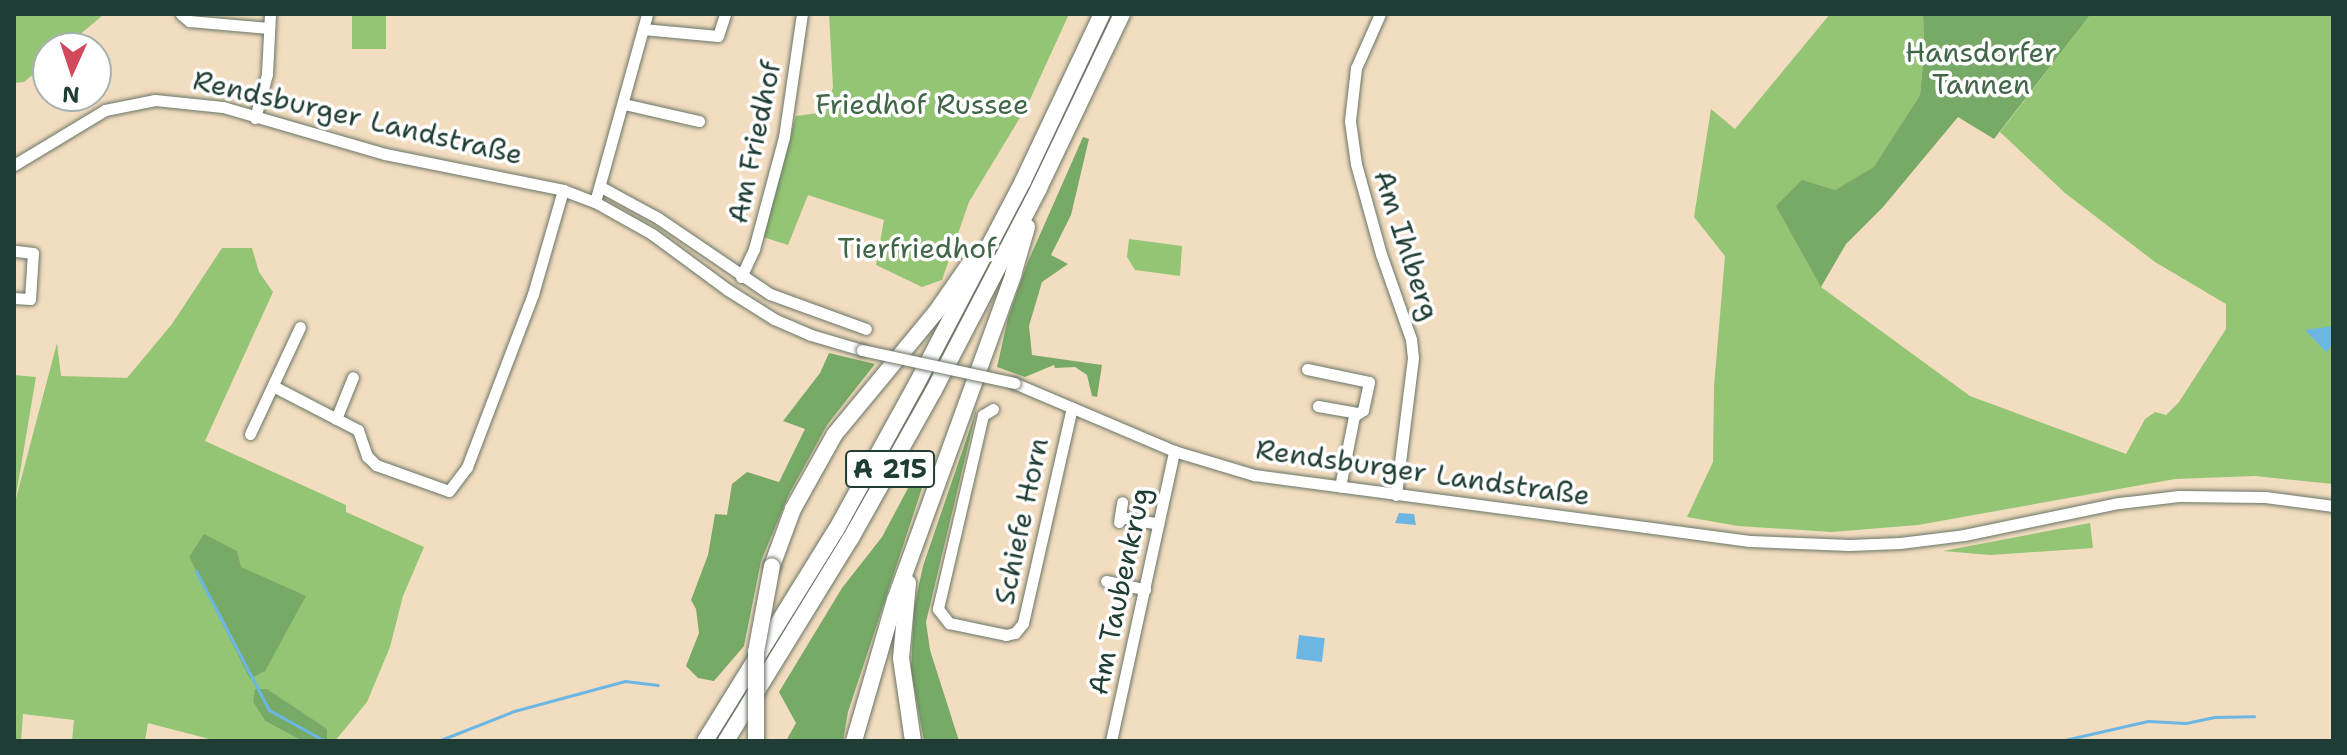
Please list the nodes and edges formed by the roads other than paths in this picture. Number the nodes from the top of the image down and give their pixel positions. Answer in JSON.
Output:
{"nodes":[{"id":1,"x":181,"y":14,"type":"edge"},
{"id":2,"x":270,"y":14,"type":"edge"},
{"id":3,"x":647,"y":14,"type":"edge"},
{"id":4,"x":725,"y":14,"type":"edge"},
{"id":5,"x":802,"y":14,"type":"edge"},
{"id":6,"x":1102,"y":14,"type":"edge"},
{"id":7,"x":1122,"y":14,"type":"edge"},
{"id":8,"x":1380,"y":14,"type":"edge"},
{"id":9,"x":269,"y":28,"type":"junction"},
{"id":10,"x":643,"y":29,"type":"junction"},
{"id":11,"x":624,"y":104,"type":"junction"},
{"id":12,"x":255,"y":118,"type":"junction"},
{"id":13,"x":699,"y":121,"type":"dead end"},
{"id":14,"x":14,"y":165,"type":"edge"},
{"id":15,"x":1031,"y":184,"type":"junction"},
{"id":16,"x":601,"y":187,"type":"junction"},
{"id":17,"x":563,"y":190,"type":"junction"},
{"id":18,"x":595,"y":202,"type":"junction"},
{"id":19,"x":16,"y":251,"type":"edge"},
{"id":20,"x":741,"y":277,"type":"junction"},
{"id":21,"x":14,"y":298,"type":"edge"},
{"id":22,"x":300,"y":327,"type":"dead end"},
{"id":23,"x":866,"y":329,"type":"dead end"},
{"id":24,"x":1307,"y":369,"type":"dead end"},
{"id":25,"x":353,"y":377,"type":"dead end"},
{"id":26,"x":273,"y":386,"type":"junction"},
{"id":27,"x":1318,"y":406,"type":"dead end"},
{"id":28,"x":1072,"y":407,"type":"junction"},
{"id":29,"x":993,"y":409,"type":"dead end"},
{"id":30,"x":1358,"y":413,"type":"junction"},
{"id":31,"x":336,"y":419,"type":"junction"},
{"id":32,"x":250,"y":434,"type":"dead end"},
{"id":33,"x":1174,"y":451,"type":"junction"},
{"id":34,"x":1340,"y":487,"type":"junction"},
{"id":35,"x":1392,"y":494,"type":"junction"},
{"id":36,"x":1122,"y":502,"type":"dead end"},
{"id":37,"x":2333,"y":506,"type":"edge"},
{"id":38,"x":1158,"y":524,"type":"junction"},
{"id":39,"x":913,"y":550,"type":"junction"},
{"id":40,"x":1105,"y":582,"type":"dead end"},
{"id":41,"x":1145,"y":589,"type":"junction"},
{"id":42,"x":705,"y":741,"type":"edge"},
{"id":43,"x":726,"y":741,"type":"edge"},
{"id":44,"x":756,"y":741,"type":"edge"},
{"id":45,"x":854,"y":741,"type":"edge"},
{"id":46,"x":913,"y":741,"type":"edge"},
{"id":47,"x":1111,"y":741,"type":"edge"}],
"edges":[{"from":1,"to":9,"type":"street"},
{"from":2,"to":9,"type":"street"},
{"from":3,"to":10,"type":"street"},
{"from":4,"to":10,"type":"street"},
{"from":5,"to":20,"type":"street","name":"Am Friedhof"},
{"from":6,"to":15,"type":"highway","number":"A 215"},
{"from":7,"to":15,"type":"highway","number":"A 215"},
{"from":8,"to":35,"type":"street","name":"Am Ihlberg"},
{"from":9,"to":12,"type":"street"},
{"from":10,"to":11,"type":"street"},
{"from":11,"to":13,"type":"street"},
{"from":11,"to":16,"type":"street"},
{"from":12,"to":14,"type":"street","name":"Rendsburger Landstraße"},
{"from":12,"to":17,"type":"street","name":"Rendsburger Landstraße"},
{"from":15,"to":39,"type":"highway"},
{"from":15,"to":42,"type":"highway","number":"A 215"},
{"from":15,"to":43,"type":"highway","number":"A 215"},
{"from":15,"to":44,"type":"highway","bridge":true},
{"from":16,"to":18,"type":"street"},
{"from":16,"to":20,"type":"street"},
{"from":17,"to":18,"type":"street","name":"Rendsburger Landstraße"},
{"from":17,"to":31,"type":"street"},
{"from":18,"to":28,"type":"street","name":"Rendsburger Landstraße","bridge":true},
{"from":19,"to":21,"type":"street"},
{"from":20,"to":23,"type":"street"},
{"from":22,"to":26,"type":"street"},
{"from":24,"to":30,"type":"street"},
{"from":25,"to":31,"type":"street"},
{"from":26,"to":31,"type":"street"},
{"from":26,"to":32,"type":"street"},
{"from":27,"to":30,"type":"street"},
{"from":28,"to":29,"type":"street","name":"Schiefe Horn"},
{"from":28,"to":33,"type":"street","name":"Rendsburger Landstraße"},
{"from":30,"to":34,"type":"street"},
{"from":33,"to":34,"type":"street","name":"Rendsburger Landstraße"},
{"from":33,"to":38,"type":"street","name":"Am Taubenkrug"},
{"from":34,"to":35,"type":"street","name":"Rendsburger Landstraße"},
{"from":35,"to":37,"type":"street","name":"Rendsburger Landstraße"},
{"from":36,"to":38,"type":"street"},
{"from":38,"to":41,"type":"street","name":"Am Taubenkrug"},
{"from":39,"to":45,"type":"highway"},
{"from":39,"to":46,"type":"highway"},
{"from":40,"to":41,"type":"street"},
{"from":41,"to":47,"type":"street","name":"Am Taubenkrug"}]}
